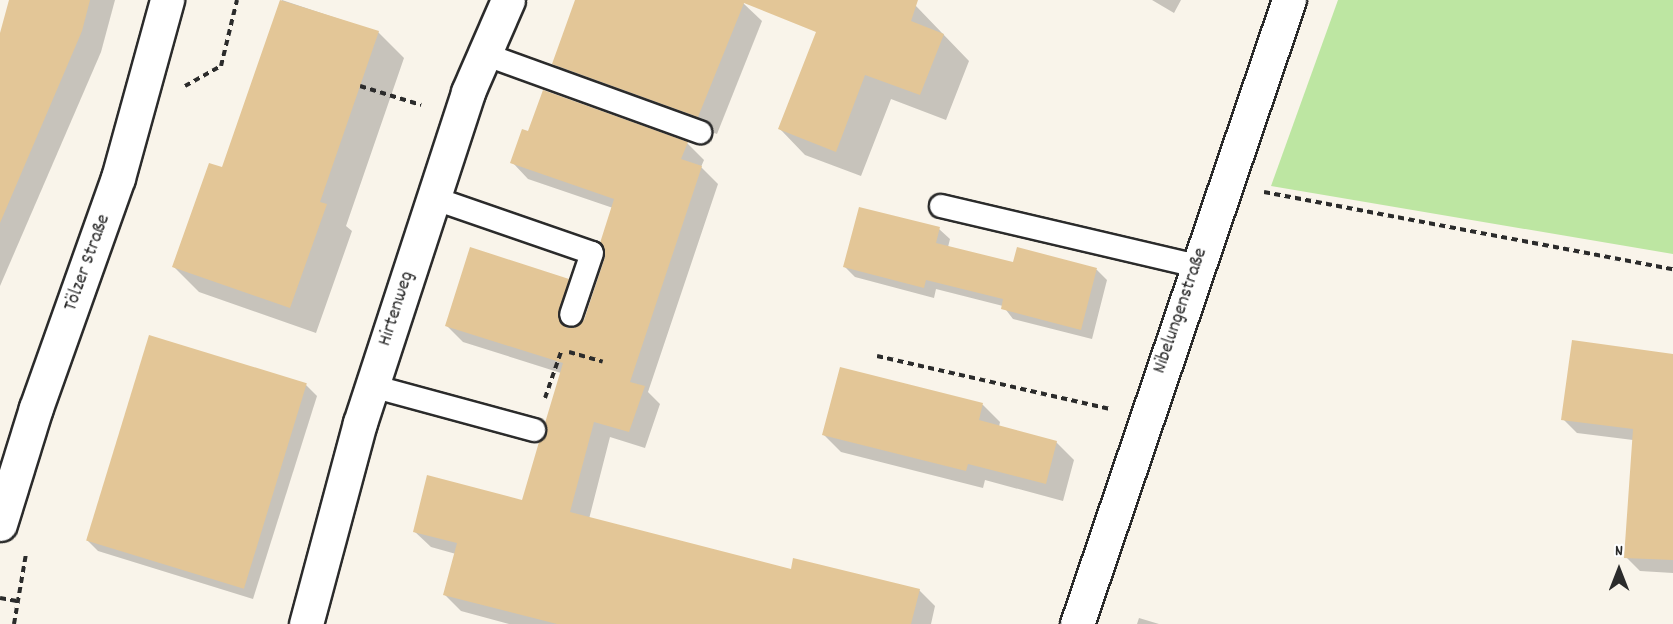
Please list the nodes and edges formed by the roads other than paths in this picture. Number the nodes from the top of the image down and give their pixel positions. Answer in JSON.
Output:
{"nodes":[{"id":1,"x":167,"y":0,"type":"edge"},
{"id":2,"x":508,"y":0,"type":"edge"},
{"id":3,"x":1289,"y":0,"type":"edge"},
{"id":4,"x":484,"y":54,"type":"junction"},
{"id":5,"x":700,"y":132,"type":"dead end"},
{"id":6,"x":433,"y":198,"type":"junction"},
{"id":7,"x":941,"y":206,"type":"dead end"},
{"id":8,"x":1197,"y":266,"type":"junction"},
{"id":9,"x":571,"y":315,"type":"dead end"},
{"id":10,"x":372,"y":386,"type":"junction"},
{"id":11,"x":534,"y":430,"type":"road end"},
{"id":12,"x":0,"y":524,"type":"edge"},
{"id":13,"x":306,"y":624,"type":"edge"},
{"id":14,"x":1077,"y":624,"type":"edge"}],
"edges":[{"from":1,"to":12,"type":"street","name":"Tölzer Straße"},
{"from":2,"to":4,"type":"street","name":"Hirtenweg"},
{"from":3,"to":8,"type":"street","name":"Nibelungenstraße"},
{"from":4,"to":5,"type":"lane"},
{"from":4,"to":6,"type":"street","name":"Hirtenweg"},
{"from":6,"to":9,"type":"lane"},
{"from":6,"to":10,"type":"street","name":"Hirtenweg"},
{"from":7,"to":8,"type":"lane"},
{"from":8,"to":14,"type":"street","name":"Nibelungenstraße"},
{"from":10,"to":11,"type":"lane"},
{"from":10,"to":13,"type":"street","name":"Hirtenweg"}]}
